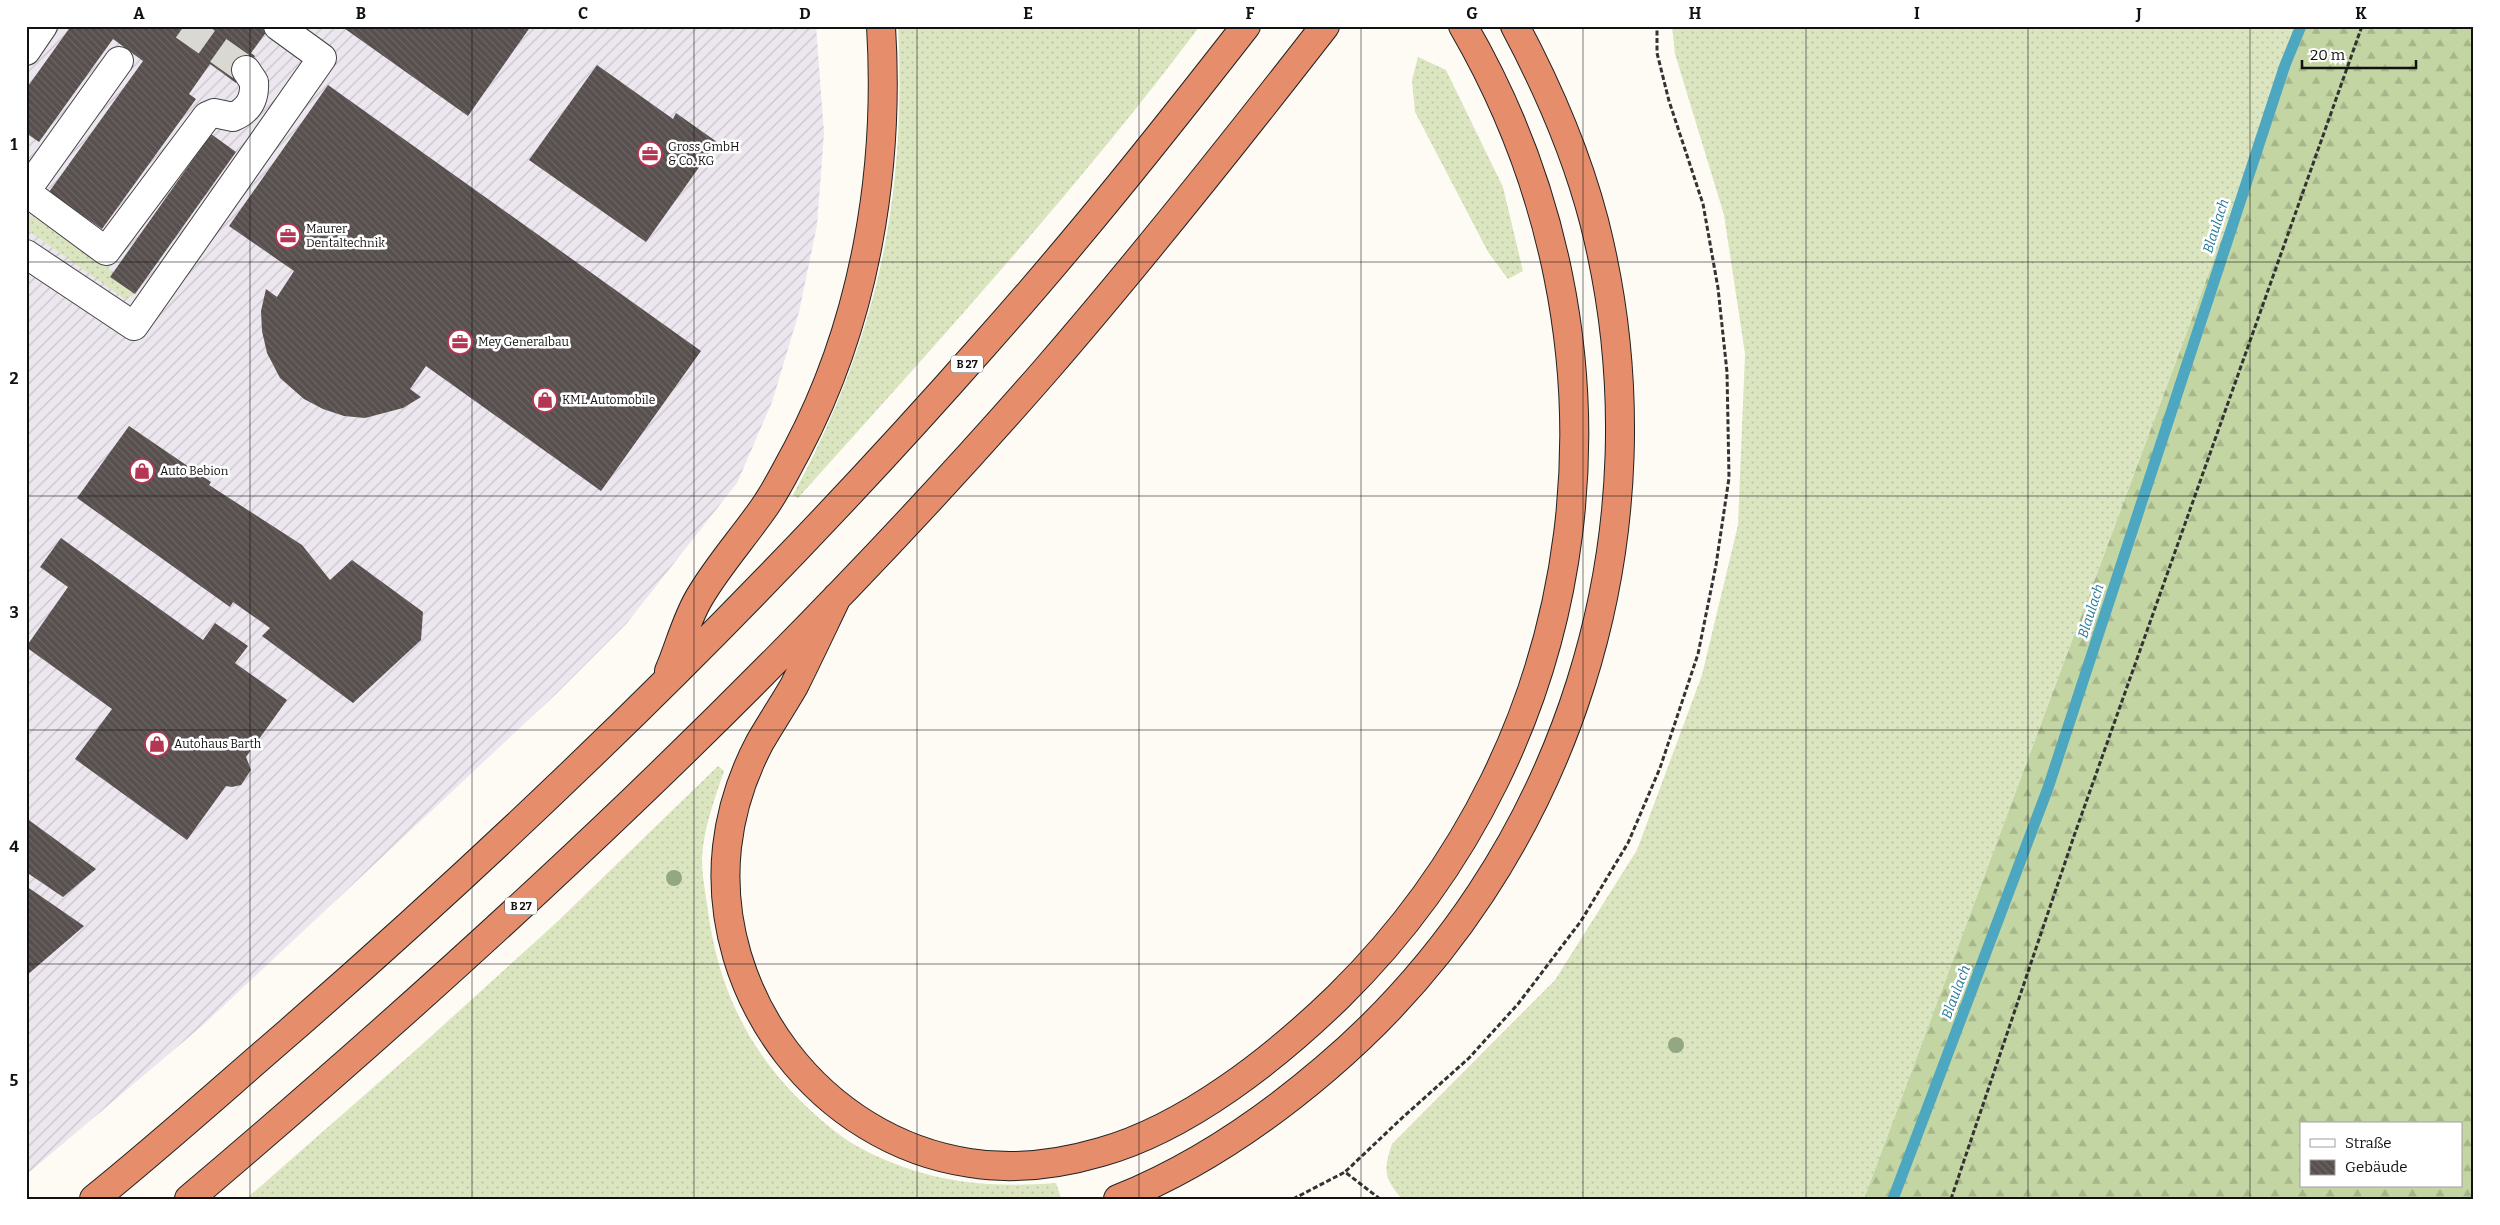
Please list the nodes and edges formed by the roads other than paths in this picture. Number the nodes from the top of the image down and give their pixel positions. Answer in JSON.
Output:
{"nodes":[{"id":1,"x":44,"y":26,"type":"edge"},
{"id":2,"x":278,"y":26,"type":"edge"},
{"id":3,"x":881,"y":26,"type":"edge"},
{"id":4,"x":1246,"y":26,"type":"edge"},
{"id":5,"x":1325,"y":26,"type":"edge"},
{"id":6,"x":1463,"y":26,"type":"edge"},
{"id":7,"x":1515,"y":26,"type":"edge"},
{"id":8,"x":26,"y":51,"type":"edge"},
{"id":9,"x":119,"y":61,"type":"dead end"},
{"id":10,"x":246,"y":70,"type":"tunnel mouth"},
{"id":11,"x":26,"y":192,"type":"edge"},
{"id":12,"x":26,"y":254,"type":"edge"},
{"id":13,"x":837,"y":597,"type":"junction"},
{"id":14,"x":665,"y":682,"type":"junction"},
{"id":15,"x":94,"y":1199,"type":"edge"},
{"id":16,"x":189,"y":1199,"type":"edge"},
{"id":17,"x":1118,"y":1199,"type":"edge"}],
"edges":[{"from":1,"to":8,"type":"lane"},
{"from":2,"to":12,"type":"lane"},
{"from":3,"to":14,"type":"highway"},
{"from":4,"to":14,"type":"highway","number":"B 27"},
{"from":5,"to":13,"type":"highway","number":"B 27"},
{"from":6,"to":13,"type":"highway"},
{"from":7,"to":17,"type":"highway"},
{"from":9,"to":11,"type":"lane"},
{"from":10,"to":11,"type":"lane"},
{"from":13,"to":16,"type":"highway","number":"B 27"},
{"from":14,"to":15,"type":"highway","number":"B 27"}]}
